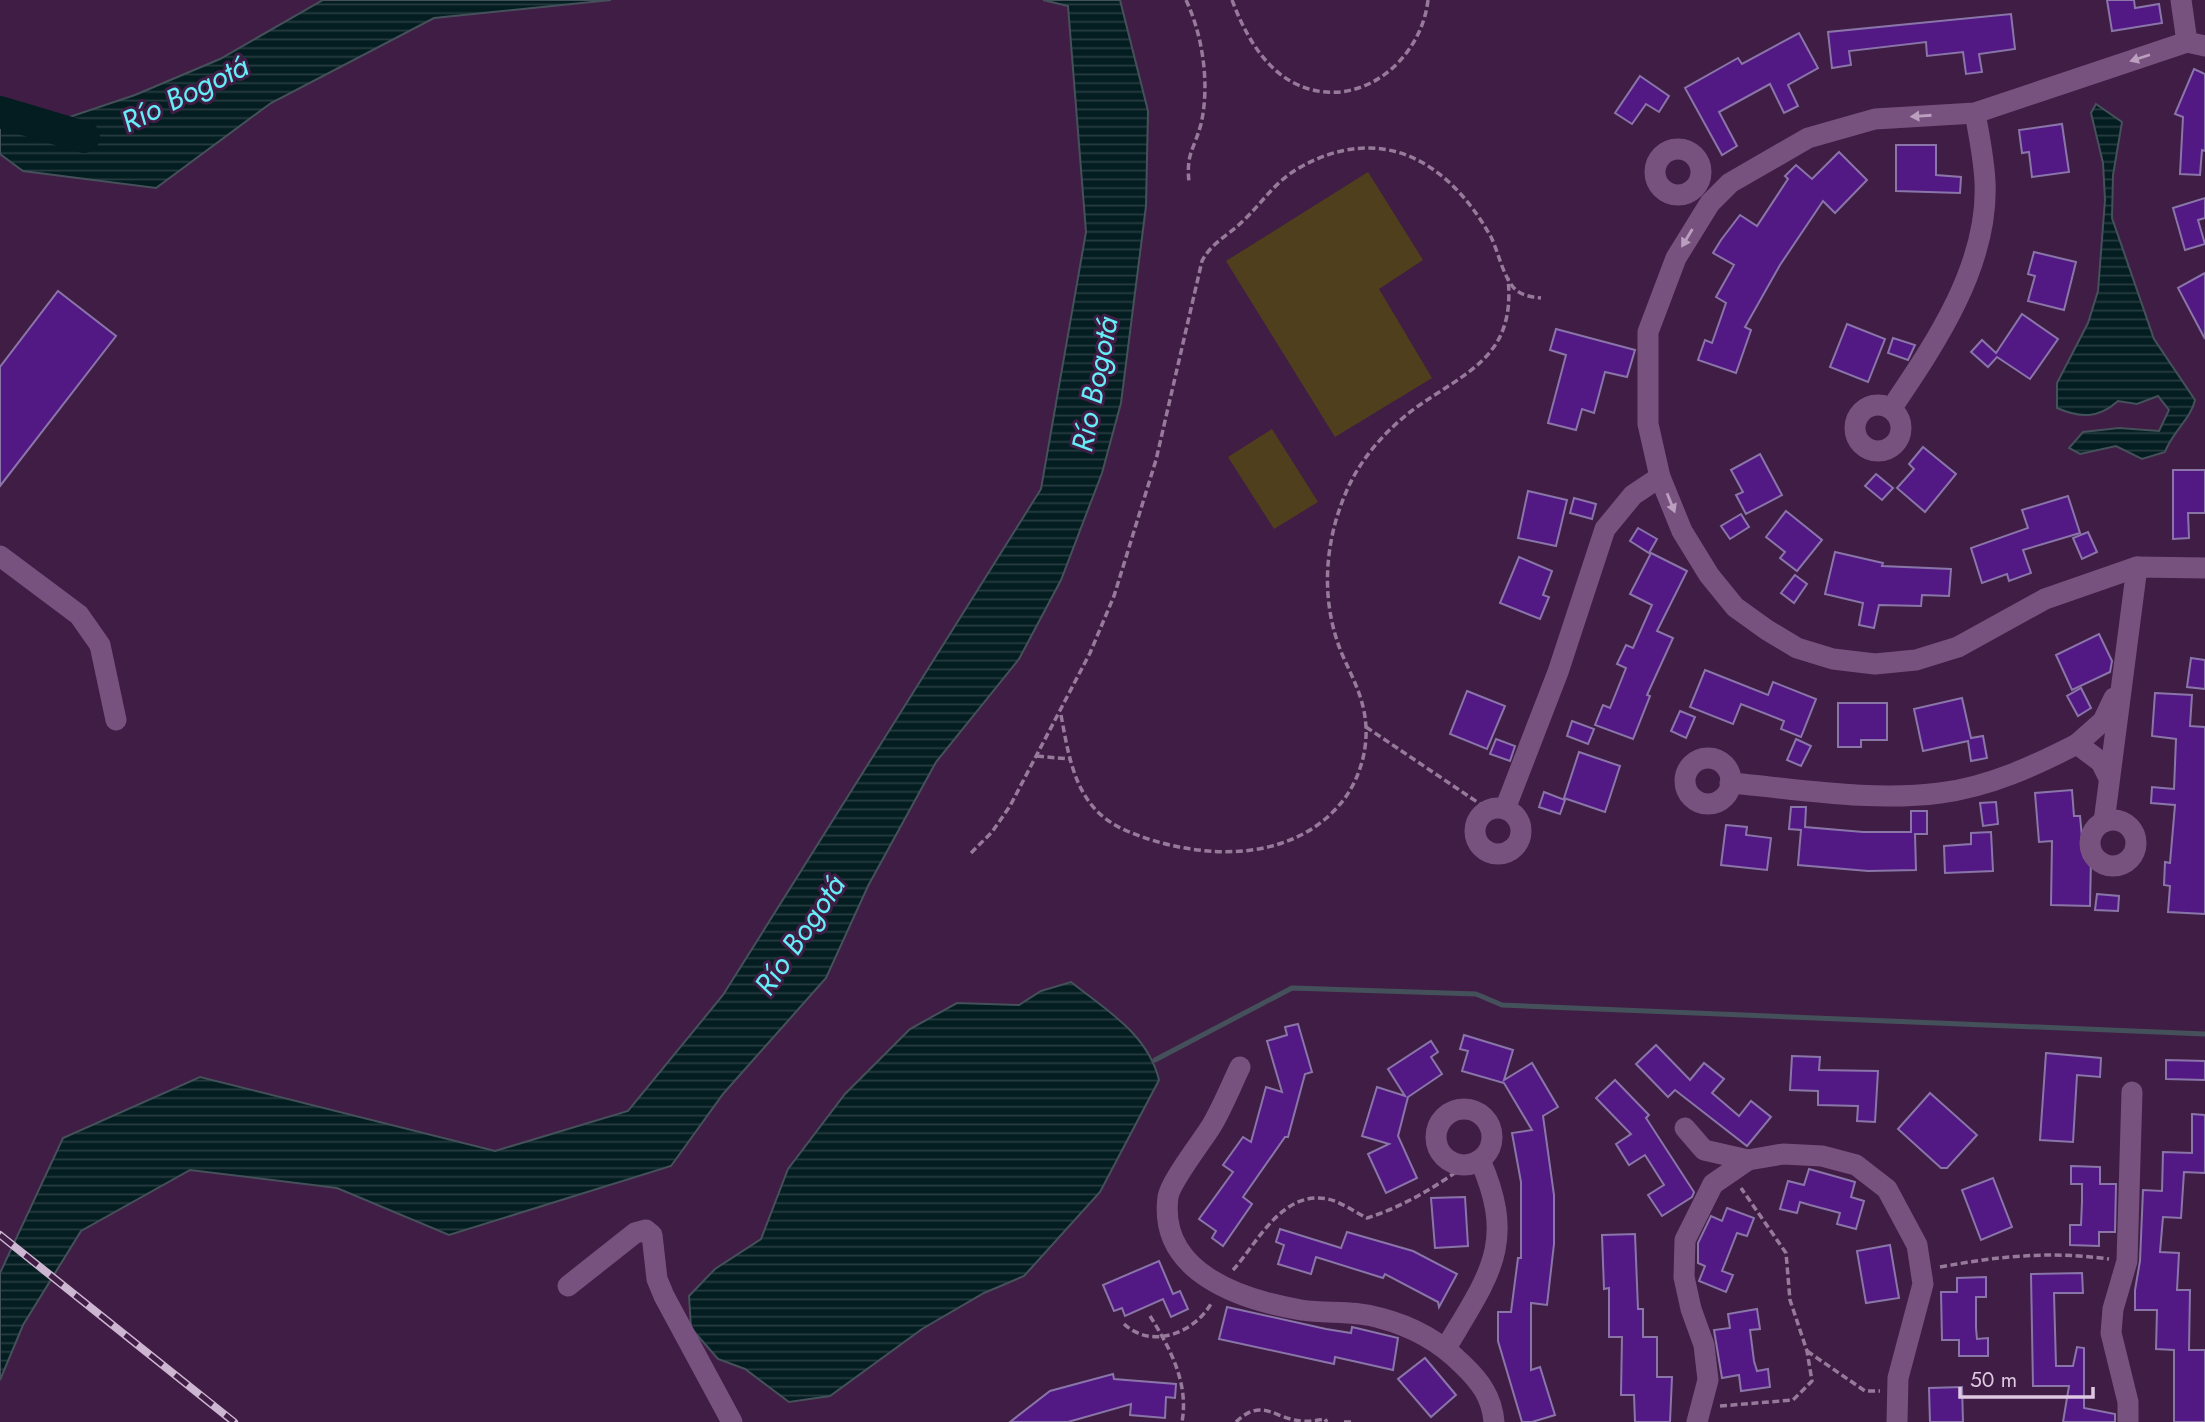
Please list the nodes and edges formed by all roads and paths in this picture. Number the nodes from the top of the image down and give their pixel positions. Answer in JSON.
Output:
{"nodes":[{"id":1,"x":1186,"y":0,"type":"edge"},
{"id":2,"x":1232,"y":0,"type":"edge"},
{"id":3,"x":1428,"y":0,"type":"edge"},
{"id":4,"x":2181,"y":0,"type":"edge"},
{"id":5,"x":2196,"y":44,"type":"edge"},
{"id":6,"x":1975,"y":113,"type":"junction"},
{"id":7,"x":1189,"y":182,"type":"dead end"},
{"id":8,"x":1694,"y":188,"type":"dead end"},
{"id":9,"x":1710,"y":203,"type":"junction"},
{"id":10,"x":1508,"y":276,"type":"junction"},
{"id":11,"x":1541,"y":298,"type":"dead end"},
{"id":12,"x":1891,"y":409,"type":"dead end"},
{"id":13,"x":1660,"y":477,"type":"junction"},
{"id":14,"x":0,"y":556,"type":"edge"},
{"id":15,"x":2137,"y":567,"type":"junction"},
{"id":16,"x":2205,"y":568,"type":"edge"},
{"id":17,"x":2123,"y":673,"type":"junction"},
{"id":18,"x":1060,"y":712,"type":"junction"},
{"id":19,"x":116,"y":720,"type":"dead end"},
{"id":20,"x":1366,"y":727,"type":"junction"},
{"id":21,"x":2077,"y":744,"type":"junction"},
{"id":22,"x":1037,"y":756,"type":"junction"},
{"id":23,"x":1069,"y":760,"type":"junction"},
{"id":24,"x":2109,"y":778,"type":"junction"},
{"id":25,"x":1730,"y":783,"type":"dead end"},
{"id":26,"x":1497,"y":810,"type":"joint"},
{"id":27,"x":2104,"y":822,"type":"dead end"},
{"id":28,"x":971,"y":853,"type":"dead end"},
{"id":29,"x":1240,"y":1067,"type":"dead end"},
{"id":30,"x":2132,"y":1092,"type":"dead end"},
{"id":31,"x":1685,"y":1128,"type":"dead end"},
{"id":32,"x":1704,"y":1150,"type":"junction"},
{"id":33,"x":1748,"y":1160,"type":"junction"},
{"id":34,"x":1472,"y":1163,"type":"joint"},
{"id":35,"x":1730,"y":1172,"type":"junction"},
{"id":36,"x":1707,"y":1191,"type":"junction"},
{"id":37,"x":2127,"y":1261,"type":"junction"},
{"id":38,"x":1920,"y":1271,"type":"junction"},
{"id":39,"x":568,"y":1286,"type":"dead end"},
{"id":40,"x":1219,"y":1286,"type":"junction"},
{"id":41,"x":1150,"y":1316,"type":"dead end"},
{"id":42,"x":1124,"y":1324,"type":"dead end"},
{"id":43,"x":1163,"y":1337,"type":"junction"},
{"id":44,"x":1446,"y":1348,"type":"junction"},
{"id":45,"x":1807,"y":1351,"type":"junction"},
{"id":46,"x":1896,"y":1392,"type":"junction"},
{"id":47,"x":1699,"y":1415,"type":"edge"},
{"id":48,"x":732,"y":1422,"type":"edge"},
{"id":49,"x":1182,"y":1422,"type":"edge"},
{"id":50,"x":1236,"y":1422,"type":"edge"},
{"id":51,"x":1327,"y":1422,"type":"edge"},
{"id":52,"x":1344,"y":1422,"type":"edge"},
{"id":53,"x":1353,"y":1422,"type":"edge"},
{"id":54,"x":1494,"y":1422,"type":"edge"},
{"id":55,"x":1897,"y":1422,"type":"edge"},
{"id":56,"x":2128,"y":1422,"type":"edge"}],
"edges":[{"from":1,"to":7,"type":"path"},
{"from":2,"to":3,"type":"path"},
{"from":4,"to":5,"type":"street"},
{"from":5,"to":6,"type":"street","one_way":true},
{"from":6,"to":9,"type":"street","one_way":true},
{"from":6,"to":12,"type":"street"},
{"from":8,"to":9,"type":"street"},
{"from":9,"to":13,"type":"street","one_way":true},
{"from":10,"to":11,"type":"path"},
{"from":10,"to":18,"type":"path"},
{"from":10,"to":20,"type":"path"},
{"from":13,"to":15,"type":"street","one_way":true},
{"from":13,"to":26,"type":"street"},
{"from":14,"to":19,"type":"street"},
{"from":15,"to":16,"type":"street"},
{"from":15,"to":17,"type":"street"},
{"from":17,"to":21,"type":"street"},
{"from":17,"to":24,"type":"street"},
{"from":18,"to":22,"type":"path"},
{"from":18,"to":23,"type":"path"},
{"from":20,"to":23,"type":"path"},
{"from":20,"to":26,"type":"path"},
{"from":21,"to":24,"type":"street"},
{"from":21,"to":25,"type":"street"},
{"from":22,"to":23,"type":"path"},
{"from":22,"to":28,"type":"path"},
{"from":24,"to":27,"type":"street"},
{"from":29,"to":40,"type":"street"},
{"from":30,"to":37,"type":"street"},
{"from":31,"to":32,"type":"street"},
{"from":32,"to":33,"type":"street"},
{"from":32,"to":36,"type":"street"},
{"from":33,"to":35,"type":"street"},
{"from":33,"to":38,"type":"street"},
{"from":34,"to":40,"type":"path"},
{"from":34,"to":44,"type":"street"},
{"from":35,"to":36,"type":"street"},
{"from":35,"to":45,"type":"path"},
{"from":36,"to":47,"type":"street"},
{"from":37,"to":38,"type":"path"},
{"from":37,"to":56,"type":"street"},
{"from":38,"to":46,"type":"street"},
{"from":39,"to":48,"type":"street"},
{"from":40,"to":43,"type":"path"},
{"from":40,"to":44,"type":"street"},
{"from":41,"to":43,"type":"path"},
{"from":42,"to":43,"type":"path"},
{"from":43,"to":49,"type":"path"},
{"from":44,"to":54,"type":"street"},
{"from":45,"to":46,"type":"path"},
{"from":45,"to":47,"type":"path"},
{"from":46,"to":55,"type":"street"},
{"from":50,"to":51,"type":"path"},
{"from":52,"to":53,"type":"path"}]}
